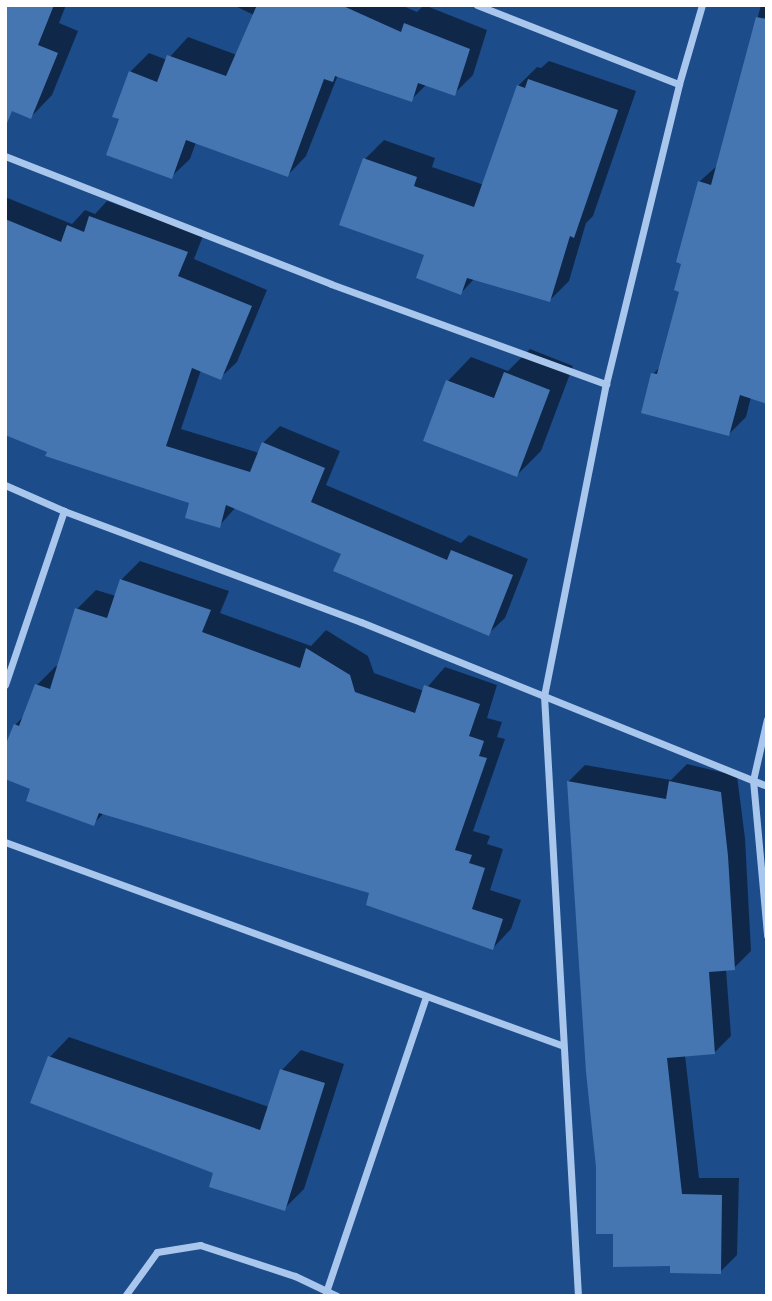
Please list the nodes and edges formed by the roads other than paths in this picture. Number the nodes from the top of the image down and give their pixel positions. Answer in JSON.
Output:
{"nodes":[{"id":1,"x":477,"y":5,"type":"edge"},
{"id":2,"x":702,"y":5,"type":"edge"},
{"id":3,"x":679,"y":85,"type":"junction"},
{"id":4,"x":5,"y":156,"type":"edge"},
{"id":5,"x":606,"y":384,"type":"junction"},
{"id":6,"x":5,"y":485,"type":"edge"},
{"id":7,"x":64,"y":511,"type":"junction"},
{"id":8,"x":5,"y":685,"type":"edge"},
{"id":9,"x":544,"y":696,"type":"junction"},
{"id":10,"x":767,"y":719,"type":"edge"},
{"id":11,"x":754,"y":780,"type":"junction"},
{"id":12,"x":767,"y":786,"type":"edge"},
{"id":13,"x":5,"y":842,"type":"edge"},
{"id":14,"x":767,"y":935,"type":"edge"},
{"id":15,"x":426,"y":997,"type":"junction"},
{"id":16,"x":561,"y":1045,"type":"junction"},
{"id":17,"x":326,"y":1292,"type":"junction"},
{"id":18,"x":125,"y":1296,"type":"edge"},
{"id":19,"x":337,"y":1296,"type":"edge"},
{"id":20,"x":579,"y":1296,"type":"edge"}],
"edges":[{"from":1,"to":3,"type":"street"},
{"from":2,"to":3,"type":"street"},
{"from":3,"to":5,"type":"street"},
{"from":4,"to":5,"type":"street"},
{"from":5,"to":9,"type":"street"},
{"from":6,"to":7,"type":"street"},
{"from":7,"to":8,"type":"street"},
{"from":7,"to":9,"type":"street"},
{"from":9,"to":11,"type":"street"},
{"from":9,"to":16,"type":"street"},
{"from":10,"to":11,"type":"street"},
{"from":11,"to":12,"type":"street"},
{"from":11,"to":14,"type":"street"},
{"from":13,"to":15,"type":"street"},
{"from":15,"to":16,"type":"street"},
{"from":15,"to":17,"type":"street"},
{"from":16,"to":20,"type":"street"},
{"from":17,"to":18,"type":"street"},
{"from":17,"to":19,"type":"street"}]}
